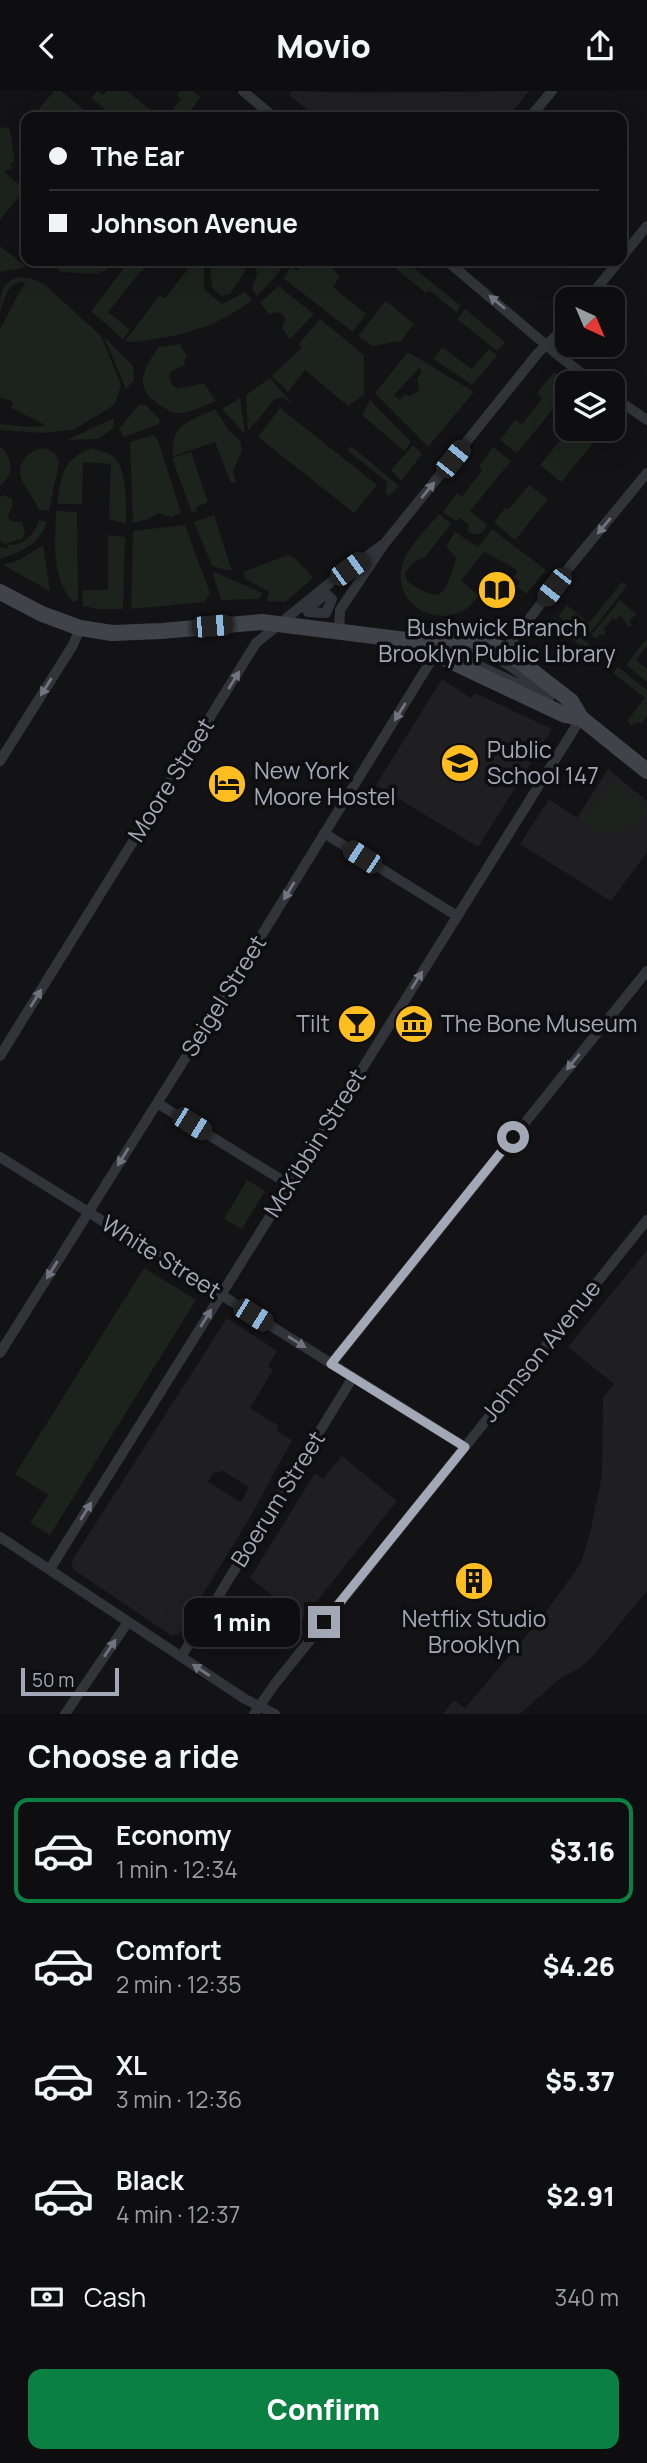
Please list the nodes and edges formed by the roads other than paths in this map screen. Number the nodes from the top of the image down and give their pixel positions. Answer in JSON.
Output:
{"nodes":[{"id":1,"x":243,"y":91,"type":"edge"},
{"id":2,"x":552,"y":91,"type":"edge"},
{"id":3,"x":268,"y":112,"type":"edge"},
{"id":4,"x":534,"y":112,"type":"edge"},
{"id":5,"x":647,"y":226,"type":"edge"},
{"id":6,"x":627,"y":250,"type":"edge"},
{"id":7,"x":453,"y":266,"type":"edge"},
{"id":8,"x":614,"y":266,"type":"edge"},
{"id":9,"x":598,"y":287,"type":"edge"},
{"id":10,"x":555,"y":337,"type":"edge"},
{"id":11,"x":547,"y":345,"type":"junction"},
{"id":12,"x":580,"y":371,"type":"edge"},
{"id":13,"x":625,"y":405,"type":"edge"},
{"id":14,"x":647,"y":420,"type":"edge"},
{"id":15,"x":647,"y":473,"type":"edge"},
{"id":16,"x":385,"y":543,"type":"junction"},
{"id":17,"x":0,"y":592,"type":"edge"},
{"id":18,"x":281,"y":624,"type":"junction"},
{"id":19,"x":80,"y":628,"type":"junction"},
{"id":20,"x":339,"y":631,"type":"junction"},
{"id":21,"x":445,"y":638,"type":"junction"},
{"id":22,"x":406,"y":640,"type":"junction"},
{"id":23,"x":505,"y":650,"type":"junction"},
{"id":24,"x":437,"y":654,"type":"junction"},
{"id":25,"x":550,"y":696,"type":"joint"},
{"id":26,"x":581,"y":718,"type":"junction"},
{"id":27,"x":0,"y":761,"type":"edge"},
{"id":28,"x":647,"y":771,"type":"edge"},
{"id":29,"x":324,"y":833,"type":"junction"},
{"id":30,"x":457,"y":916,"type":"junction"},
{"id":31,"x":647,"y":971,"type":"edge"},
{"id":32,"x":0,"y":1056,"type":"edge"},
{"id":33,"x":157,"y":1103,"type":"junction"},
{"id":34,"x":0,"y":1157,"type":"edge"},
{"id":35,"x":290,"y":1185,"type":"junction"},
{"id":36,"x":89,"y":1212,"type":"junction"},
{"id":37,"x":647,"y":1220,"type":"edge"},
{"id":38,"x":221,"y":1295,"type":"junction"},
{"id":39,"x":0,"y":1353,"type":"edge"},
{"id":40,"x":331,"y":1364,"type":"junction"},
{"id":41,"x":353,"y":1377,"type":"junction"},
{"id":42,"x":465,"y":1447,"type":"junction"},
{"id":43,"x":0,"y":1537,"type":"edge"},
{"id":44,"x":50,"y":1569,"type":"junction"},
{"id":45,"x":128,"y":1622,"type":"junction"},
{"id":46,"x":181,"y":1657,"type":"junction"},
{"id":47,"x":256,"y":1710,"type":"edge"},
{"id":48,"x":65,"y":1714,"type":"edge"},
{"id":49,"x":275,"y":1714,"type":"edge"}],
"edges":[{"from":1,"to":3,"type":"street"},
{"from":2,"to":4,"type":"street"},
{"from":5,"to":6,"type":"street"},
{"from":11,"to":7,"type":"street","one_way":true},
{"from":8,"to":9,"type":"street"},
{"from":10,"to":11,"type":"street","name":"Moore Street"},
{"from":11,"to":12,"type":"street"},
{"from":16,"to":11,"type":"street","name":"Moore Street","one_way":true},
{"from":13,"to":14,"type":"street"},
{"from":15,"to":23,"type":"street","one_way":true},
{"from":16,"to":18,"type":"street","name":"Moore Street"},
{"from":16,"to":20,"type":"street","name":"Moore Street"},
{"from":17,"to":19,"type":"main road"},
{"from":18,"to":19,"type":"main road"},
{"from":18,"to":20,"type":"main road"},
{"from":32,"to":18,"type":"street","name":"Moore Street","one_way":true},
{"from":19,"to":27,"type":"street","one_way":true},
{"from":20,"to":22,"type":"main road"},
{"from":21,"to":22,"type":"main road"},
{"from":21,"to":23,"type":"main road"},
{"from":21,"to":24,"type":"street","name":"Seigel Street"},
{"from":22,"to":24,"type":"main road"},
{"from":23,"to":26,"type":"main road"},
{"from":24,"to":26,"type":"main road"},
{"from":24,"to":29,"type":"street","name":"Seigel Street","one_way":true},
{"from":25,"to":25,"type":"street"},
{"from":26,"to":28,"type":"main road"},
{"from":26,"to":30,"type":"street","name":"McKibbin Street"},
{"from":29,"to":30,"type":"street"},
{"from":29,"to":33,"type":"street","name":"Seigel Street","one_way":true},
{"from":35,"to":30,"type":"street","name":"McKibbin Street","one_way":true},
{"from":31,"to":40,"type":"street","one_way":true},
{"from":33,"to":35,"type":"street"},
{"from":33,"to":36,"type":"street","name":"Seigel Street","one_way":true},
{"from":34,"to":36,"type":"street","name":"White Street"},
{"from":35,"to":38,"type":"street","name":"McKibbin Street"},
{"from":36,"to":38,"type":"street","name":"White Street"},
{"from":36,"to":39,"type":"street","name":"Seigel Street","one_way":true},
{"from":37,"to":42,"type":"street","name":"Johnson Avenue"},
{"from":38,"to":40,"type":"street","name":"White Street","one_way":true},
{"from":44,"to":38,"type":"street","name":"McKibbin Street","one_way":true},
{"from":40,"to":41,"type":"street","name":"White Street"},
{"from":41,"to":42,"type":"street","name":"White Street"},
{"from":41,"to":46,"type":"street","name":"Boerum Street"},
{"from":42,"to":47,"type":"street","name":"Johnson Avenue"},
{"from":43,"to":44,"type":"street"},
{"from":44,"to":45,"type":"street"},
{"from":45,"to":46,"type":"street"},
{"from":48,"to":45,"type":"street","one_way":true},
{"from":47,"to":46,"type":"street","one_way":true},
{"from":47,"to":49,"type":"street"}]}
